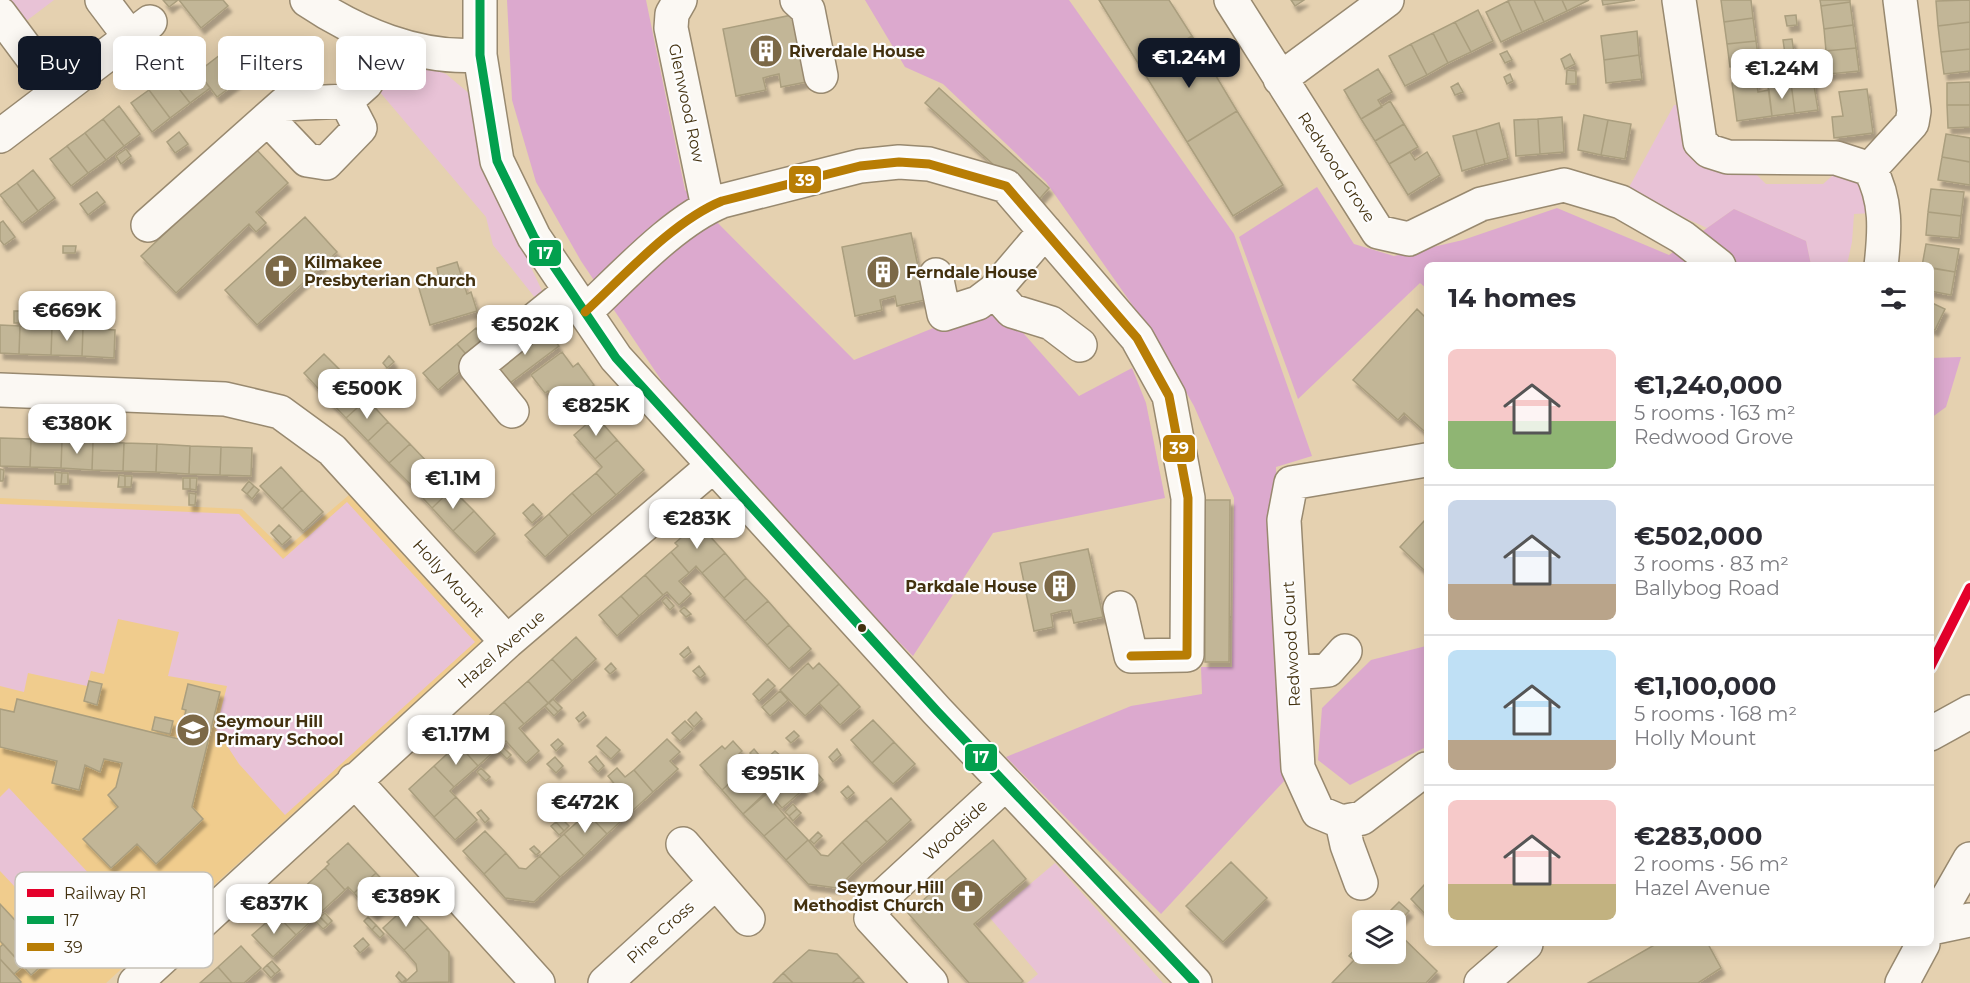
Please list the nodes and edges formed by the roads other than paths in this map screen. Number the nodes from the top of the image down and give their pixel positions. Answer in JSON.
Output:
{"nodes":[{"id":1,"x":102,"y":0,"type":"edge"},
{"id":2,"x":307,"y":0,"type":"edge"},
{"id":3,"x":480,"y":0,"type":"edge"},
{"id":4,"x":680,"y":0,"type":"edge"},
{"id":5,"x":797,"y":0,"type":"edge"},
{"id":6,"x":1231,"y":0,"type":"edge"},
{"id":7,"x":1387,"y":0,"type":"edge"},
{"id":8,"x":1679,"y":0,"type":"edge"},
{"id":9,"x":1900,"y":0,"type":"edge"},
{"id":10,"x":0,"y":14,"type":"edge"},
{"id":11,"x":375,"y":36,"type":"edge"},
{"id":12,"x":426,"y":52,"type":"edge"},
{"id":13,"x":480,"y":55,"type":"junction"},
{"id":14,"x":821,"y":76,"type":"dead end"},
{"id":15,"x":1280,"y":79,"type":"junction"},
{"id":16,"x":358,"y":90,"type":"edge"},
{"id":17,"x":58,"y":92,"type":"junction"},
{"id":18,"x":346,"y":101,"type":"junction"},
{"id":19,"x":268,"y":119,"type":"junction"},
{"id":20,"x":0,"y":136,"type":"edge"},
{"id":21,"x":1870,"y":169,"type":"junction"},
{"id":22,"x":708,"y":207,"type":"junction"},
{"id":23,"x":148,"y":225,"type":"dead end"},
{"id":24,"x":1045,"y":231,"type":"junction"},
{"id":25,"x":1714,"y":262,"type":"edge"},
{"id":26,"x":1881,"y":262,"type":"edge"},
{"id":27,"x":936,"y":275,"type":"dead end"},
{"id":28,"x":994,"y":291,"type":"junction"},
{"id":29,"x":577,"y":302,"type":"junction"},
{"id":30,"x":1080,"y":345,"type":"dead end"},
{"id":31,"x":0,"y":390,"type":"edge"},
{"id":32,"x":512,"y":411,"type":"dead end"},
{"id":33,"x":1424,"y":460,"type":"edge"},
{"id":34,"x":713,"y":466,"type":"junction"},
{"id":35,"x":1120,"y":608,"type":"dead end"},
{"id":36,"x":507,"y":642,"type":"junction"},
{"id":37,"x":1346,"y":651,"type":"dead end"},
{"id":38,"x":1293,"y":673,"type":"junction"},
{"id":39,"x":1970,"y":712,"type":"edge"},
{"id":40,"x":1934,"y":733,"type":"edge"},
{"id":41,"x":1424,"y":771,"type":"edge"},
{"id":42,"x":354,"y":780,"type":"junction"},
{"id":43,"x":1005,"y":784,"type":"junction"},
{"id":44,"x":1342,"y":822,"type":"junction"},
{"id":45,"x":683,"y":844,"type":"dead end"},
{"id":46,"x":1970,"y":859,"type":"edge"},
{"id":47,"x":716,"y":882,"type":"junction"},
{"id":48,"x":1361,"y":883,"type":"dead end"},
{"id":49,"x":213,"y":911,"type":"edge"},
{"id":50,"x":748,"y":919,"type":"dead end"},
{"id":51,"x":1970,"y":920,"type":"edge"},
{"id":52,"x":1934,"y":923,"type":"edge"},
{"id":53,"x":1934,"y":927,"type":"edge"},
{"id":54,"x":1524,"y":946,"type":"edge"},
{"id":55,"x":1922,"y":946,"type":"edge"},
{"id":56,"x":151,"y":968,"type":"edge"},
{"id":57,"x":135,"y":983,"type":"edge"},
{"id":58,"x":538,"y":983,"type":"edge"},
{"id":59,"x":605,"y":983,"type":"edge"},
{"id":60,"x":931,"y":983,"type":"edge"},
{"id":61,"x":1195,"y":983,"type":"edge"},
{"id":62,"x":1480,"y":983,"type":"edge"},
{"id":63,"x":1902,"y":983,"type":"edge"}],
"edges":[{"from":1,"to":17,"type":"street"},
{"from":2,"to":11,"type":"street"},
{"from":3,"to":13,"type":"street"},
{"from":4,"to":22,"type":"street","name":"Glenwood Row"},
{"from":5,"to":14,"type":"street"},
{"from":6,"to":15,"type":"street","name":"Redwood Grove"},
{"from":7,"to":15,"type":"street"},
{"from":8,"to":21,"type":"street"},
{"from":9,"to":21,"type":"street"},
{"from":10,"to":17,"type":"street"},
{"from":12,"to":13,"type":"street"},
{"from":13,"to":29,"type":"street"},
{"from":15,"to":25,"type":"street","name":"Redwood Grove"},
{"from":16,"to":18,"type":"street"},
{"from":17,"to":20,"type":"street"},
{"from":18,"to":19,"type":"street"},
{"from":18,"to":19,"type":"street"},
{"from":19,"to":23,"type":"street"},
{"from":21,"to":26,"type":"street"},
{"from":22,"to":24,"type":"street"},
{"from":22,"to":29,"type":"street"},
{"from":24,"to":28,"type":"street"},
{"from":24,"to":35,"type":"street"},
{"from":27,"to":28,"type":"street"},
{"from":28,"to":30,"type":"street"},
{"from":29,"to":32,"type":"street"},
{"from":29,"to":34,"type":"street"},
{"from":31,"to":36,"type":"street","name":"Holly Mount"},
{"from":33,"to":38,"type":"street","name":"Redwood Court"},
{"from":34,"to":36,"type":"street","name":"Hazel Avenue"},
{"from":34,"to":43,"type":"street"},
{"from":36,"to":42,"type":"street","name":"Hazel Avenue"},
{"from":37,"to":38,"type":"street"},
{"from":38,"to":44,"type":"street","name":"Redwood Court"},
{"from":39,"to":40,"type":"street"},
{"from":41,"to":44,"type":"street"},
{"from":42,"to":49,"type":"street","name":"Hazel Avenue"},
{"from":42,"to":58,"type":"street"},
{"from":43,"to":60,"type":"street","name":"Woodside"},
{"from":43,"to":61,"type":"street"},
{"from":44,"to":48,"type":"street"},
{"from":45,"to":47,"type":"street"},
{"from":46,"to":52,"type":"street"},
{"from":47,"to":50,"type":"street"},
{"from":47,"to":59,"type":"street","name":"Pine Cross"},
{"from":51,"to":53,"type":"street"},
{"from":54,"to":62,"type":"street"},
{"from":55,"to":63,"type":"street"},
{"from":56,"to":57,"type":"street","name":"Hazel Avenue"}]}
